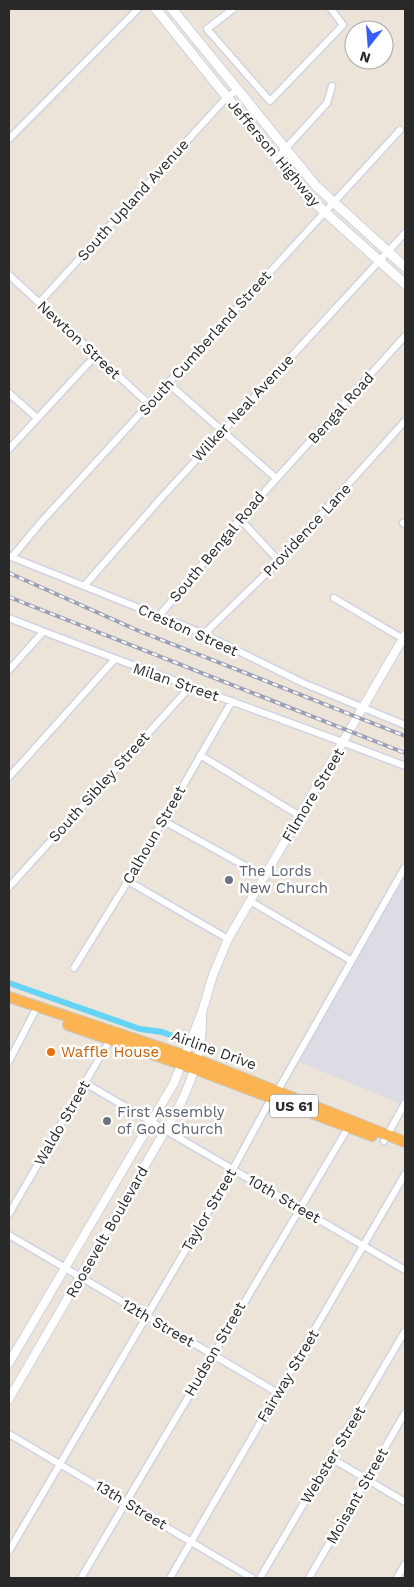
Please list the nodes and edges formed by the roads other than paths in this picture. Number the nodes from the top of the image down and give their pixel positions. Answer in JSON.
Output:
{"nodes":[{"id":1,"x":138,"y":9,"type":"edge"},
{"id":2,"x":156,"y":9,"type":"edge"},
{"id":3,"x":172,"y":9,"type":"edge"},
{"id":4,"x":234,"y":9,"type":"edge"},
{"id":5,"x":331,"y":9,"type":"edge"},
{"id":6,"x":332,"y":86,"type":"dead end"},
{"id":7,"x":238,"y":90,"type":"junction"},
{"id":8,"x":227,"y":97,"type":"junction"},
{"id":9,"x":400,"y":130,"type":"dead end"},
{"id":10,"x":9,"y":139,"type":"edge"},
{"id":11,"x":284,"y":148,"type":"junction"},
{"id":12,"x":276,"y":159,"type":"junction"},
{"id":13,"x":333,"y":203,"type":"junction"},
{"id":14,"x":325,"y":212,"type":"junction"},
{"id":15,"x":405,"y":233,"type":"edge"},
{"id":16,"x":387,"y":252,"type":"junction"},
{"id":17,"x":378,"y":261,"type":"junction"},
{"id":18,"x":405,"y":267,"type":"edge"},
{"id":19,"x":9,"y":275,"type":"edge"},
{"id":20,"x":405,"y":284,"type":"edge"},
{"id":21,"x":39,"y":303,"type":"junction"},
{"id":22,"x":405,"y":336,"type":"edge"},
{"id":23,"x":95,"y":356,"type":"junction"},
{"id":24,"x":168,"y":384,"type":"junction"},
{"id":25,"x":9,"y":393,"type":"edge"},
{"id":26,"x":150,"y":405,"type":"junction"},
{"id":27,"x":37,"y":418,"type":"junction"},
{"id":28,"x":405,"y":422,"type":"edge"},
{"id":29,"x":223,"y":431,"type":"junction"},
{"id":30,"x":9,"y":449,"type":"edge"},
{"id":31,"x":276,"y":478,"type":"junction"},
{"id":32,"x":240,"y":519,"type":"junction"},
{"id":33,"x":10,"y":556,"type":"edge"},
{"id":34,"x":280,"y":561,"type":"junction"},
{"id":35,"x":84,"y":586,"type":"junction"},
{"id":36,"x":334,"y":598,"type":"dead end"},
{"id":37,"x":159,"y":616,"type":"junction"},
{"id":38,"x":9,"y":618,"type":"edge"},
{"id":39,"x":43,"y":632,"type":"junction"},
{"id":40,"x":204,"y":634,"type":"junction"},
{"id":41,"x":405,"y":638,"type":"edge"},
{"id":42,"x":114,"y":660,"type":"junction"},
{"id":43,"x":9,"y":670,"type":"edge"},
{"id":44,"x":189,"y":688,"type":"junction"},
{"id":45,"x":232,"y":701,"type":"junction"},
{"id":46,"x":364,"y":708,"type":"junction"},
{"id":47,"x":405,"y":725,"type":"edge"},
{"id":48,"x":344,"y":742,"type":"junction"},
{"id":49,"x":200,"y":755,"type":"junction"},
{"id":50,"x":405,"y":766,"type":"edge"},
{"id":51,"x":9,"y":777,"type":"edge"},
{"id":52,"x":300,"y":816,"type":"junction"},
{"id":53,"x":162,"y":820,"type":"junction"},
{"id":54,"x":405,"y":867,"type":"edge"},
{"id":55,"x":265,"y":876,"type":"junction"},
{"id":56,"x":128,"y":882,"type":"junction"},
{"id":57,"x":9,"y":887,"type":"edge"},
{"id":58,"x":250,"y":901,"type":"junction"},
{"id":59,"x":228,"y":939,"type":"junction"},
{"id":60,"x":350,"y":960,"type":"junction"},
{"id":61,"x":74,"y":968,"type":"dead end"},
{"id":62,"x":9,"y":997,"type":"edge"},
{"id":63,"x":9,"y":1004,"type":"edge"},
{"id":64,"x":36,"y":1010,"type":"junction"},
{"id":65,"x":202,"y":1012,"type":"junction"},
{"id":66,"x":112,"y":1035,"type":"junction"},
{"id":67,"x":184,"y":1060,"type":"junction"},
{"id":68,"x":9,"y":1061,"type":"edge"},
{"id":69,"x":197,"y":1064,"type":"junction"},
{"id":70,"x":85,"y":1083,"type":"junction"},
{"id":71,"x":275,"y":1094,"type":"junction"},
{"id":72,"x":405,"y":1103,"type":"edge"},
{"id":73,"x":151,"y":1121,"type":"junction"},
{"id":74,"x":350,"y":1124,"type":"junction"},
{"id":75,"x":167,"y":1130,"type":"junction"},
{"id":76,"x":386,"y":1138,"type":"junction"},
{"id":77,"x":405,"y":1142,"type":"edge"},
{"id":78,"x":405,"y":1149,"type":"edge"},
{"id":79,"x":233,"y":1169,"type":"junction"},
{"id":80,"x":405,"y":1174,"type":"edge"},
{"id":81,"x":299,"y":1207,"type":"junction"},
{"id":82,"x":9,"y":1214,"type":"edge"},
{"id":83,"x":9,"y":1235,"type":"edge"},
{"id":84,"x":364,"y":1246,"type":"junction"},
{"id":85,"x":64,"y":1269,"type":"junction"},
{"id":86,"x":405,"y":1270,"type":"edge"},
{"id":87,"x":80,"y":1278,"type":"junction"},
{"id":88,"x":148,"y":1316,"type":"junction"},
{"id":89,"x":405,"y":1331,"type":"edge"},
{"id":90,"x":212,"y":1354,"type":"junction"},
{"id":91,"x":9,"y":1364,"type":"edge"},
{"id":92,"x":278,"y":1393,"type":"junction"},
{"id":93,"x":9,"y":1400,"type":"edge"},
{"id":94,"x":405,"y":1413,"type":"edge"},
{"id":95,"x":9,"y":1434,"type":"edge"},
{"id":96,"x":331,"y":1458,"type":"junction"},
{"id":97,"x":61,"y":1464,"type":"junction"},
{"id":98,"x":367,"y":1479,"type":"junction"},
{"id":99,"x":127,"y":1502,"type":"junction"},
{"id":100,"x":405,"y":1502,"type":"edge"},
{"id":101,"x":192,"y":1542,"type":"junction"},
{"id":102,"x":9,"y":1551,"type":"edge"},
{"id":103,"x":405,"y":1564,"type":"edge"},
{"id":104,"x":81,"y":1578,"type":"edge"},
{"id":105,"x":170,"y":1578,"type":"edge"},
{"id":106,"x":252,"y":1578,"type":"edge"},
{"id":107,"x":260,"y":1578,"type":"edge"},
{"id":108,"x":309,"y":1578,"type":"edge"},
{"id":109,"x":397,"y":1578,"type":"edge"}],
"edges":[{"from":1,"to":10,"type":"street"},
{"from":2,"to":8,"type":"main road","name":"Jefferson Highway"},
{"from":3,"to":7,"type":"main road","name":"Jefferson Highway"},
{"from":4,"to":5,"type":"street"},
{"from":6,"to":11,"type":"street"},
{"from":7,"to":8,"type":"street","name":"South Upland Avenue"},
{"from":7,"to":11,"type":"main road","name":"Jefferson Highway"},
{"from":8,"to":12,"type":"main road","name":"Jefferson Highway"},
{"from":8,"to":21,"type":"street","name":"South Upland Avenue"},
{"from":9,"to":13,"type":"street","name":"South Cumberland Street"},
{"from":11,"to":12,"type":"street"},
{"from":11,"to":13,"type":"main road","name":"Jefferson Highway"},
{"from":12,"to":14,"type":"main road","name":"Jefferson Highway"},
{"from":13,"to":14,"type":"street","name":"South Cumberland Street"},
{"from":13,"to":16,"type":"main road","name":"Jefferson Highway"},
{"from":14,"to":17,"type":"main road","name":"Jefferson Highway"},
{"from":14,"to":24,"type":"street","name":"South Cumberland Street"},
{"from":15,"to":16,"type":"street","name":"Wilker Neal Avenue"},
{"from":16,"to":17,"type":"street","name":"Wilker Neal Avenue"},
{"from":16,"to":18,"type":"main road","name":"Jefferson Highway"},
{"from":17,"to":20,"type":"main road","name":"Jefferson Highway"},
{"from":17,"to":29,"type":"street","name":"Wilker Neal Avenue"},
{"from":19,"to":21,"type":"street","name":"Newton Street"},
{"from":21,"to":23,"type":"street","name":"Newton Street"},
{"from":22,"to":31,"type":"street","name":"Bengal Road"},
{"from":23,"to":26,"type":"street","name":"Newton Street"},
{"from":23,"to":27,"type":"street"},
{"from":24,"to":26,"type":"street","name":"South Cumberland Street"},
{"from":24,"to":29,"type":"street"},
{"from":25,"to":27,"type":"street"},
{"from":26,"to":33,"type":"street","name":"South Cumberland Street"},
{"from":27,"to":30,"type":"street"},
{"from":28,"to":34,"type":"street","name":"Providence Lane"},
{"from":29,"to":31,"type":"street"},
{"from":29,"to":35,"type":"street","name":"Wilker Neal Avenue"},
{"from":31,"to":32,"type":"street","name":"South Bengal Road"},
{"from":32,"to":34,"type":"street"},
{"from":32,"to":37,"type":"street","name":"South Bengal Road"},
{"from":33,"to":35,"type":"street","name":"Creston Street"},
{"from":34,"to":40,"type":"street","name":"Providence Lane"},
{"from":35,"to":37,"type":"street","name":"Creston Street"},
{"from":36,"to":41,"type":"street"},
{"from":37,"to":40,"type":"street","name":"Creston Street"},
{"from":38,"to":39,"type":"street","name":"Milan Street"},
{"from":39,"to":42,"type":"street","name":"Milan Street"},
{"from":39,"to":43,"type":"street"},
{"from":40,"to":46,"type":"street","name":"Creston Street"},
{"from":41,"to":46,"type":"street","name":"Filmore Street"},
{"from":42,"to":44,"type":"street","name":"Milan Street"},
{"from":42,"to":51,"type":"street"},
{"from":44,"to":45,"type":"street","name":"Milan Street"},
{"from":44,"to":57,"type":"street","name":"South Sibley Street"},
{"from":45,"to":48,"type":"street","name":"Milan Street"},
{"from":45,"to":49,"type":"street","name":"Calhoun Street"},
{"from":46,"to":47,"type":"street","name":"Creston Street"},
{"from":46,"to":48,"type":"street","name":"Filmore Street"},
{"from":48,"to":50,"type":"street","name":"Milan Street"},
{"from":48,"to":52,"type":"street","name":"Filmore Street"},
{"from":49,"to":52,"type":"street"},
{"from":49,"to":53,"type":"street","name":"Calhoun Street"},
{"from":52,"to":55,"type":"street","name":"Filmore Street"},
{"from":53,"to":55,"type":"street"},
{"from":53,"to":56,"type":"street","name":"Calhoun Street"},
{"from":54,"to":60,"type":"street","name":"Taylor Street"},
{"from":55,"to":58,"type":"street","name":"Filmore Street"},
{"from":56,"to":59,"type":"street"},
{"from":56,"to":61,"type":"street","name":"Calhoun Street"},
{"from":58,"to":59,"type":"street","name":"Filmore Street"},
{"from":58,"to":60,"type":"street"},
{"from":59,"to":65,"type":"street","name":"Filmore Street"},
{"from":60,"to":71,"type":"street","name":"Taylor Street"},
{"from":62,"to":64,"type":"highway","name":"Airline Drive","number":"US 61"},
{"from":63,"to":64,"type":"highway","name":"Airline Drive","number":"US 61"},
{"from":64,"to":66,"type":"highway","name":"Airline Drive","number":"US 61"},
{"from":64,"to":68,"type":"street"},
{"from":65,"to":67,"type":"street","name":"Filmore Street"},
{"from":65,"to":69,"type":"street","name":"Filmore Street"},
{"from":66,"to":67,"type":"highway","name":"Airline Drive","number":"US 61"},
{"from":66,"to":70,"type":"street","name":"Waldo Street"},
{"from":67,"to":69,"type":"highway","name":"Airline Drive","number":"US 61"},
{"from":67,"to":73,"type":"street","name":"Roosevelt Boulevard"},
{"from":69,"to":71,"type":"highway","name":"Airline Drive","number":"US 61"},
{"from":69,"to":75,"type":"street","name":"Roosevelt Boulevard"},
{"from":70,"to":73,"type":"street","name":"10th Street"},
{"from":70,"to":82,"type":"street","name":"Waldo Street"},
{"from":71,"to":74,"type":"highway","name":"Airline Drive","number":"US 61"},
{"from":71,"to":79,"type":"street","name":"Taylor Street"},
{"from":72,"to":76,"type":"street"},
{"from":73,"to":75,"type":"street","name":"10th Street"},
{"from":73,"to":85,"type":"street","name":"Roosevelt Boulevard"},
{"from":74,"to":76,"type":"highway","name":"Airline Drive","number":"US 61"},
{"from":74,"to":81,"type":"street","name":"Hudson Street"},
{"from":75,"to":79,"type":"street","name":"10th Street"},
{"from":75,"to":87,"type":"street","name":"Roosevelt Boulevard"},
{"from":76,"to":77,"type":"highway","name":"Airline Drive","number":"US 61"},
{"from":76,"to":78,"type":"highway","name":"Airline Drive","number":"US 61"},
{"from":79,"to":81,"type":"street","name":"10th Street"},
{"from":79,"to":88,"type":"street","name":"Taylor Street"},
{"from":80,"to":84,"type":"street","name":"Fairway Street"},
{"from":81,"to":84,"type":"street","name":"10th Street"},
{"from":81,"to":90,"type":"street","name":"Hudson Street"},
{"from":83,"to":85,"type":"street","name":"12th Street"},
{"from":84,"to":86,"type":"street","name":"10th Street"},
{"from":84,"to":92,"type":"street","name":"Fairway Street"},
{"from":85,"to":87,"type":"street","name":"12th Street"},
{"from":85,"to":91,"type":"street","name":"Roosevelt Boulevard"},
{"from":87,"to":88,"type":"street","name":"12th Street"},
{"from":87,"to":93,"type":"street","name":"Roosevelt Boulevard"},
{"from":88,"to":90,"type":"street","name":"12th Street"},
{"from":88,"to":97,"type":"street","name":"Taylor Street"},
{"from":89,"to":96,"type":"street","name":"Webster Street"},
{"from":90,"to":92,"type":"street","name":"12th Street"},
{"from":90,"to":99,"type":"street","name":"Hudson Street"},
{"from":92,"to":101,"type":"street","name":"Fairway Street"},
{"from":94,"to":98,"type":"street","name":"Moisant Street"},
{"from":95,"to":97,"type":"street","name":"13th Street"},
{"from":96,"to":98,"type":"street"},
{"from":96,"to":107,"type":"street","name":"Webster Street"},
{"from":97,"to":99,"type":"street","name":"13th Street"},
{"from":97,"to":102,"type":"street","name":"Taylor Street"},
{"from":98,"to":100,"type":"street"},
{"from":98,"to":108,"type":"street","name":"Moisant Street"},
{"from":99,"to":101,"type":"street","name":"13th Street"},
{"from":99,"to":104,"type":"street","name":"Hudson Street"},
{"from":101,"to":105,"type":"street","name":"Fairway Street"},
{"from":101,"to":106,"type":"street","name":"13th Street"},
{"from":103,"to":109,"type":"street"}]}
